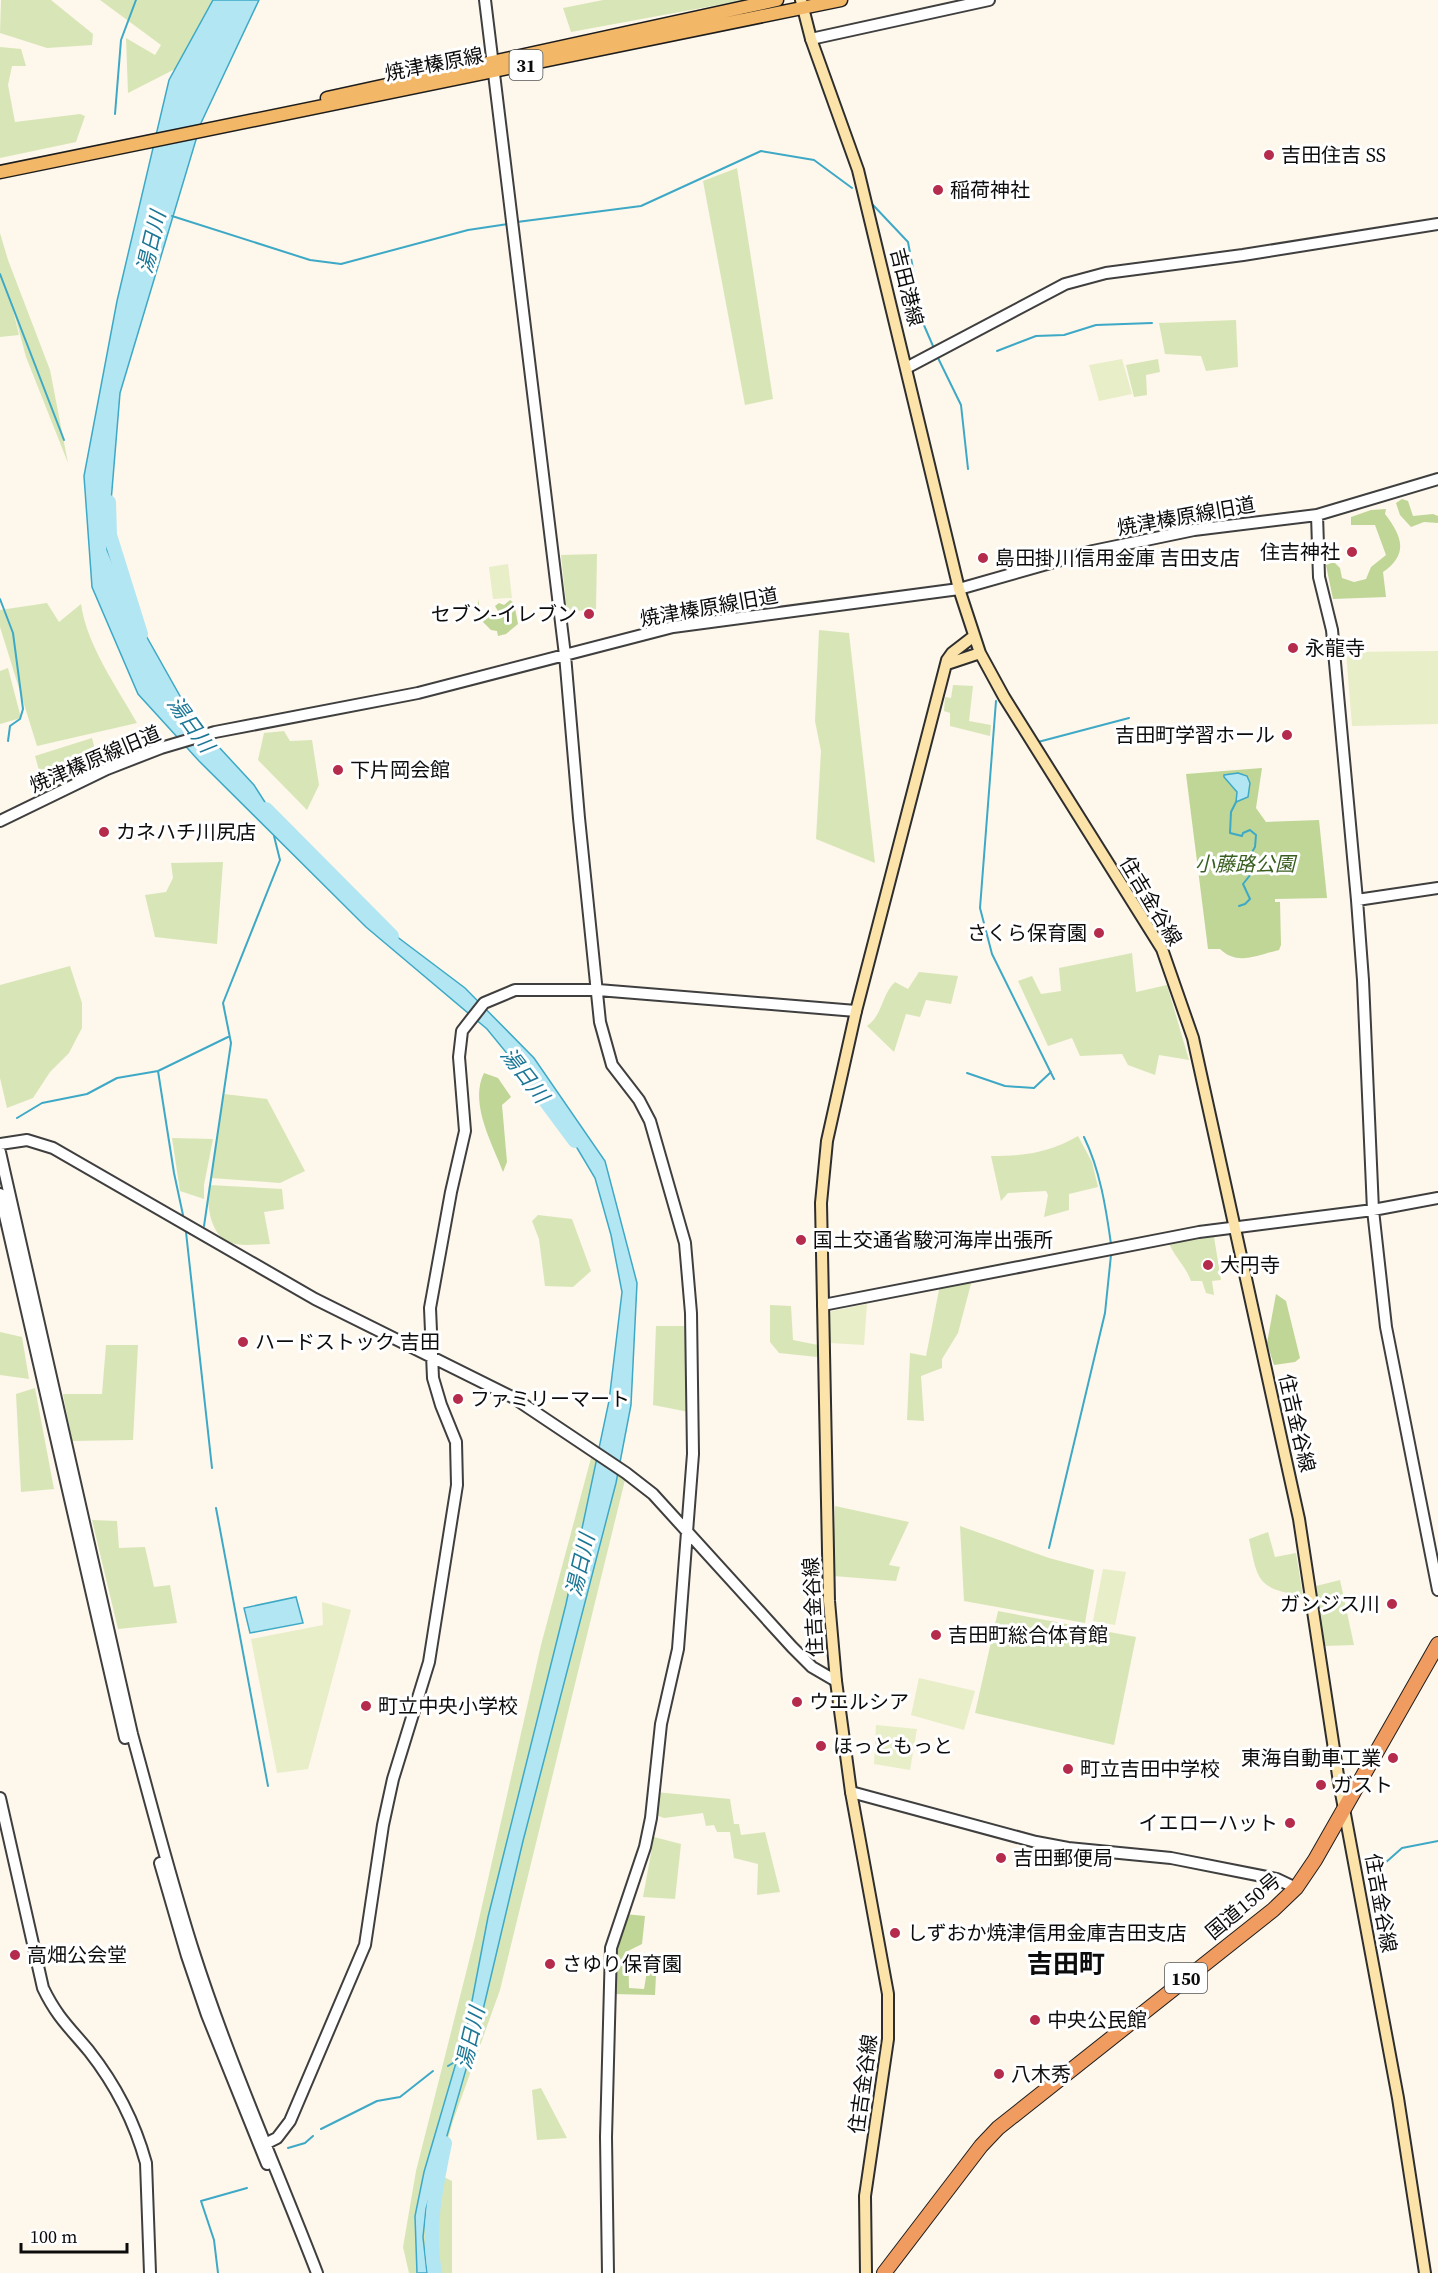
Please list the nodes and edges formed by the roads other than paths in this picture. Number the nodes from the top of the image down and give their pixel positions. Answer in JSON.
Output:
{"nodes":[{"id":1,"x":485,"y":0,"type":"edge"},
{"id":2,"x":777,"y":0,"type":"edge"},
{"id":3,"x":841,"y":0,"type":"edge"},
{"id":4,"x":989,"y":0,"type":"edge"},
{"id":5,"x":802,"y":4,"type":"edge"},
{"id":6,"x":811,"y":39,"type":"junction"},
{"id":7,"x":492,"y":67,"type":"junction"},
{"id":8,"x":54,"y":161,"type":"junction"},
{"id":9,"x":0,"y":165,"type":"edge"},
{"id":10,"x":0,"y":172,"type":"edge"},
{"id":11,"x":1438,"y":224,"type":"edge"},
{"id":12,"x":908,"y":367,"type":"junction"},
{"id":13,"x":1438,"y":479,"type":"edge"},
{"id":14,"x":1317,"y":516,"type":"junction"},
{"id":15,"x":959,"y":589,"type":"junction"},
{"id":16,"x":974,"y":636,"type":"junction"},
{"id":17,"x":980,"y":653,"type":"junction"},
{"id":18,"x":565,"y":655,"type":"junction"},
{"id":19,"x":947,"y":664,"type":"junction"},
{"id":20,"x":0,"y":821,"type":"edge"},
{"id":21,"x":1438,"y":888,"type":"edge"},
{"id":22,"x":1357,"y":900,"type":"junction"},
{"id":23,"x":598,"y":990,"type":"junction"},
{"id":24,"x":856,"y":1011,"type":"junction"},
{"id":25,"x":0,"y":1144,"type":"edge"},
{"id":26,"x":0,"y":1152,"type":"edge"},
{"id":27,"x":0,"y":1194,"type":"edge"},
{"id":28,"x":1438,"y":1198,"type":"edge"},
{"id":29,"x":1373,"y":1210,"type":"junction"},
{"id":30,"x":1235,"y":1227,"type":"junction"},
{"id":31,"x":823,"y":1305,"type":"junction"},
{"id":32,"x":431,"y":1357,"type":"junction"},
{"id":33,"x":687,"y":1532,"type":"junction"},
{"id":34,"x":1438,"y":1590,"type":"edge"},
{"id":35,"x":1438,"y":1644,"type":"edge"},
{"id":36,"x":836,"y":1681,"type":"junction"},
{"id":37,"x":851,"y":1792,"type":"junction"},
{"id":38,"x":0,"y":1798,"type":"edge"},
{"id":39,"x":1345,"y":1807,"type":"junction"},
{"id":40,"x":1296,"y":1888,"type":"junction"},
{"id":41,"x":267,"y":2143,"type":"junction"},
{"id":42,"x":150,"y":2273,"type":"edge"},
{"id":43,"x":309,"y":2273,"type":"edge"},
{"id":44,"x":317,"y":2273,"type":"edge"},
{"id":45,"x":608,"y":2273,"type":"edge"},
{"id":46,"x":866,"y":2273,"type":"edge"},
{"id":47,"x":884,"y":2273,"type":"edge"},
{"id":48,"x":1425,"y":2273,"type":"edge"}],
"edges":[{"from":1,"to":7,"type":"street"},
{"from":2,"to":7,"type":"main road","name":"焼津榛原線","number":"31"},
{"from":3,"to":5,"type":"main road","name":"焼津榛原線","number":"31"},
{"from":4,"to":6,"type":"street"},
{"from":5,"to":6,"type":"main road","name":"吉田港線"},
{"from":5,"to":7,"type":"main road","name":"焼津榛原線","number":"31"},
{"from":6,"to":12,"type":"main road","name":"吉田港線"},
{"from":7,"to":8,"type":"main road","name":"焼津榛原線","number":"31"},
{"from":7,"to":18,"type":"street"},
{"from":8,"to":9,"type":"main road","name":"焼津榛原線","number":"31"},
{"from":8,"to":10,"type":"main road","name":"焼津榛原線","number":"31"},
{"from":11,"to":12,"type":"street"},
{"from":12,"to":15,"type":"main road","name":"吉田港線"},
{"from":13,"to":14,"type":"street","name":"焼津榛原線旧道"},
{"from":14,"to":15,"type":"street","name":"焼津榛原線旧道"},
{"from":14,"to":22,"type":"street"},
{"from":15,"to":16,"type":"main road","name":"住吉金谷線"},
{"from":15,"to":18,"type":"street","name":"焼津榛原線旧道"},
{"from":16,"to":17,"type":"main road","name":"住吉金谷線"},
{"from":16,"to":19,"type":"main road","name":"住吉金谷線"},
{"from":17,"to":19,"type":"main road"},
{"from":17,"to":30,"type":"main road","name":"住吉金谷線"},
{"from":18,"to":20,"type":"street","name":"焼津榛原線旧道"},
{"from":18,"to":23,"type":"street"},
{"from":19,"to":24,"type":"main road","name":"住吉金谷線"},
{"from":21,"to":22,"type":"street"},
{"from":22,"to":29,"type":"street"},
{"from":23,"to":24,"type":"street"},
{"from":23,"to":32,"type":"street"},
{"from":23,"to":33,"type":"street"},
{"from":24,"to":31,"type":"main road","name":"住吉金谷線"},
{"from":25,"to":32,"type":"street"},
{"from":26,"to":41,"type":"street"},
{"from":27,"to":43,"type":"street"},
{"from":28,"to":29,"type":"street"},
{"from":29,"to":30,"type":"street"},
{"from":29,"to":34,"type":"street"},
{"from":30,"to":31,"type":"street"},
{"from":30,"to":39,"type":"main road","name":"住吉金谷線"},
{"from":31,"to":36,"type":"main road","name":"住吉金谷線"},
{"from":32,"to":33,"type":"street"},
{"from":32,"to":41,"type":"street"},
{"from":33,"to":36,"type":"street"},
{"from":33,"to":45,"type":"street"},
{"from":35,"to":39,"type":"highway","name":"国道150号","number":"150"},
{"from":36,"to":37,"type":"main road","name":"住吉金谷線"},
{"from":37,"to":40,"type":"street"},
{"from":37,"to":46,"type":"main road","name":"住吉金谷線"},
{"from":38,"to":42,"type":"street"},
{"from":39,"to":40,"type":"highway","name":"国道150号","number":"150"},
{"from":39,"to":48,"type":"main road","name":"住吉金谷線"},
{"from":40,"to":47,"type":"highway","name":"国道150号","number":"150"},
{"from":41,"to":44,"type":"street"}]}
